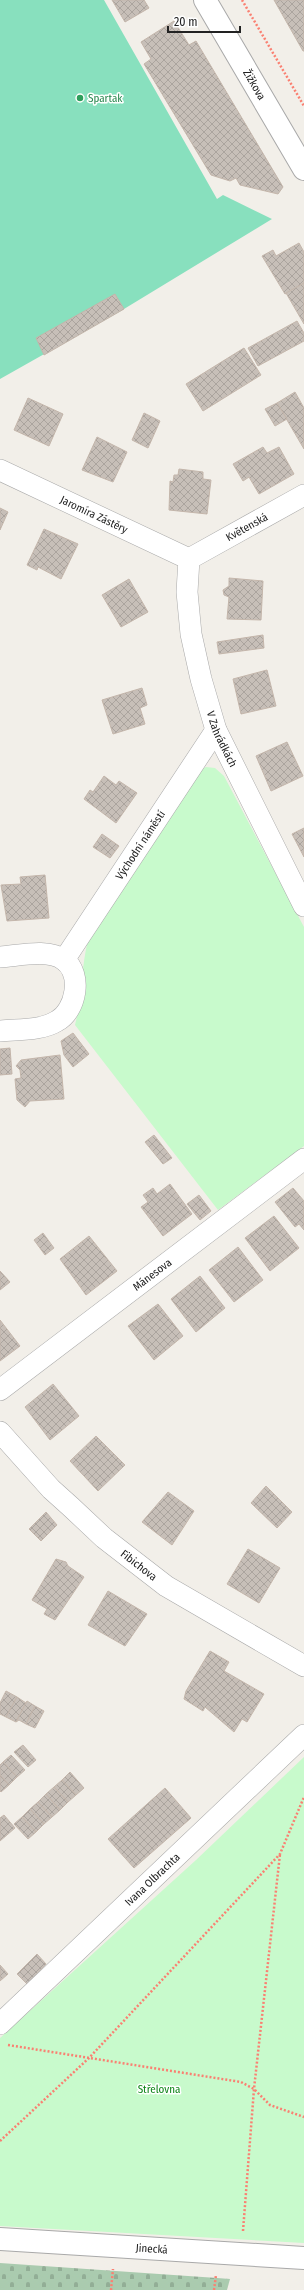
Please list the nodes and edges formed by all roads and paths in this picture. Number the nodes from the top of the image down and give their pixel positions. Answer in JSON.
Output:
{"nodes":[{"id":1,"x":205,"y":0,"type":"edge"},
{"id":2,"x":242,"y":0,"type":"edge"},
{"id":3,"x":304,"y":106,"type":"edge"},
{"id":4,"x":304,"y":169,"type":"edge"},
{"id":5,"x":0,"y":470,"type":"edge"},
{"id":6,"x":304,"y":495,"type":"edge"},
{"id":7,"x":189,"y":559,"type":"junction"},
{"id":8,"x":216,"y":730,"type":"junction"},
{"id":9,"x":304,"y":906,"type":"edge"},
{"id":10,"x":0,"y":957,"type":"edge"},
{"id":11,"x":64,"y":960,"type":"junction"},
{"id":12,"x":0,"y":1031,"type":"edge"},
{"id":13,"x":304,"y":1159,"type":"edge"},
{"id":14,"x":0,"y":1390,"type":"edge"},
{"id":15,"x":0,"y":1432,"type":"edge"},
{"id":16,"x":304,"y":1666,"type":"edge"},
{"id":17,"x":304,"y":1735,"type":"edge"},
{"id":18,"x":304,"y":1797,"type":"edge"},
{"id":19,"x":280,"y":1854,"type":"junction"},
{"id":20,"x":0,"y":2024,"type":"edge"},
{"id":21,"x":0,"y":2044,"type":"edge"},
{"id":22,"x":89,"y":2058,"type":"junction"},
{"id":23,"x":254,"y":2089,"type":"junction"},
{"id":24,"x":304,"y":2117,"type":"edge"},
{"id":25,"x":0,"y":2141,"type":"edge"},
{"id":26,"x":0,"y":2239,"type":"edge"},
{"id":27,"x":241,"y":2254,"type":"junction"},
{"id":28,"x":304,"y":2258,"type":"edge"},
{"id":29,"x":114,"y":2267,"type":"dead end"},
{"id":30,"x":216,"y":2275,"type":"dead end"},
{"id":31,"x":112,"y":2290,"type":"edge"},
{"id":32,"x":214,"y":2290,"type":"edge"}],
"edges":[{"from":1,"to":4,"type":"street","name":"Žižkova"},
{"from":2,"to":3,"type":"path"},
{"from":5,"to":7,"type":"street","name":"Jaromíra Zástěry"},
{"from":6,"to":7,"type":"street","name":"Květenská"},
{"from":7,"to":8,"type":"street","name":"V Zahrádkách"},
{"from":8,"to":9,"type":"street","name":"V Zahrádkách"},
{"from":8,"to":11,"type":"street","name":"Východní náměstí"},
{"from":10,"to":11,"type":"street"},
{"from":11,"to":12,"type":"street"},
{"from":13,"to":14,"type":"street","name":"Mánesova"},
{"from":15,"to":16,"type":"street","name":"Fibichova"},
{"from":17,"to":20,"type":"street","name":"Ivana Olbrachta"},
{"from":18,"to":19,"type":"path"},
{"from":19,"to":22,"type":"path"},
{"from":19,"to":23,"type":"path"},
{"from":21,"to":22,"type":"path"},
{"from":22,"to":23,"type":"path"},
{"from":22,"to":25,"type":"path"},
{"from":23,"to":24,"type":"path"},
{"from":23,"to":27,"type":"path"},
{"from":26,"to":27,"type":"street","name":"Jinecká"},
{"from":27,"to":28,"type":"street","name":"Jinecká"},
{"from":29,"to":31,"type":"path"},
{"from":30,"to":32,"type":"path"}]}
